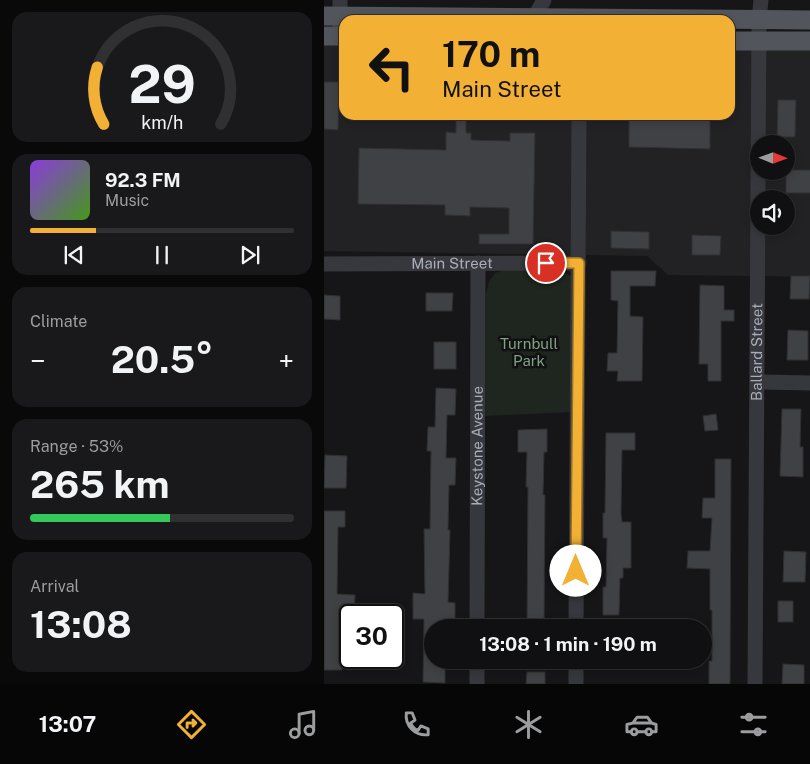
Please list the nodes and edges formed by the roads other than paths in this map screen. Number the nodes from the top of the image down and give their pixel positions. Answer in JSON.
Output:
{"nodes":[{"id":1,"x":544,"y":0,"type":"edge"},
{"id":2,"x":761,"y":0,"type":"edge"},
{"id":3,"x":335,"y":11,"type":"edge"},
{"id":4,"x":449,"y":15,"type":"edge"},
{"id":5,"x":536,"y":15,"type":"edge"},
{"id":6,"x":735,"y":20,"type":"edge"},
{"id":7,"x":759,"y":20,"type":"junction"},
{"id":8,"x":810,"y":20,"type":"edge"},
{"id":9,"x":336,"y":36,"type":"edge"},
{"id":10,"x":735,"y":40,"type":"edge"},
{"id":11,"x":759,"y":41,"type":"junction"},
{"id":12,"x":810,"y":41,"type":"edge"},
{"id":13,"x":580,"y":120,"type":"edge"},
{"id":14,"x":579,"y":263,"type":"junction"},
{"id":15,"x":324,"y":264,"type":"edge"},
{"id":16,"x":478,"y":264,"type":"junction"},
{"id":17,"x":757,"y":382,"type":"junction"},
{"id":18,"x":810,"y":383,"type":"edge"},
{"id":19,"x":477,"y":619,"type":"edge"},
{"id":20,"x":576,"y":619,"type":"edge"},
{"id":21,"x":477,"y":669,"type":"edge"},
{"id":22,"x":576,"y":669,"type":"edge"},
{"id":23,"x":477,"y":684,"type":"edge"},
{"id":24,"x":576,"y":684,"type":"edge"},
{"id":25,"x":754,"y":684,"type":"edge"}],
"edges":[{"from":1,"to":5,"type":"street"},
{"from":2,"to":7,"type":"street","name":"Ballard Street"},
{"from":3,"to":4,"type":"main road"},
{"from":3,"to":9,"type":"street"},
{"from":6,"to":7,"type":"main road"},
{"from":7,"to":8,"type":"main road"},
{"from":7,"to":11,"type":"street","name":"Ballard Street"},
{"from":10,"to":11,"type":"main road"},
{"from":11,"to":12,"type":"main road"},
{"from":11,"to":17,"type":"street","name":"Ballard Street"},
{"from":13,"to":14,"type":"street"},
{"from":14,"to":16,"type":"street","name":"Main Street"},
{"from":14,"to":20,"type":"street"},
{"from":15,"to":16,"type":"street","name":"Main Street"},
{"from":16,"to":19,"type":"street","name":"Keystone Avenue"},
{"from":17,"to":18,"type":"street"},
{"from":17,"to":25,"type":"street","name":"Ballard Street"},
{"from":21,"to":23,"type":"street"},
{"from":22,"to":24,"type":"street"}]}
